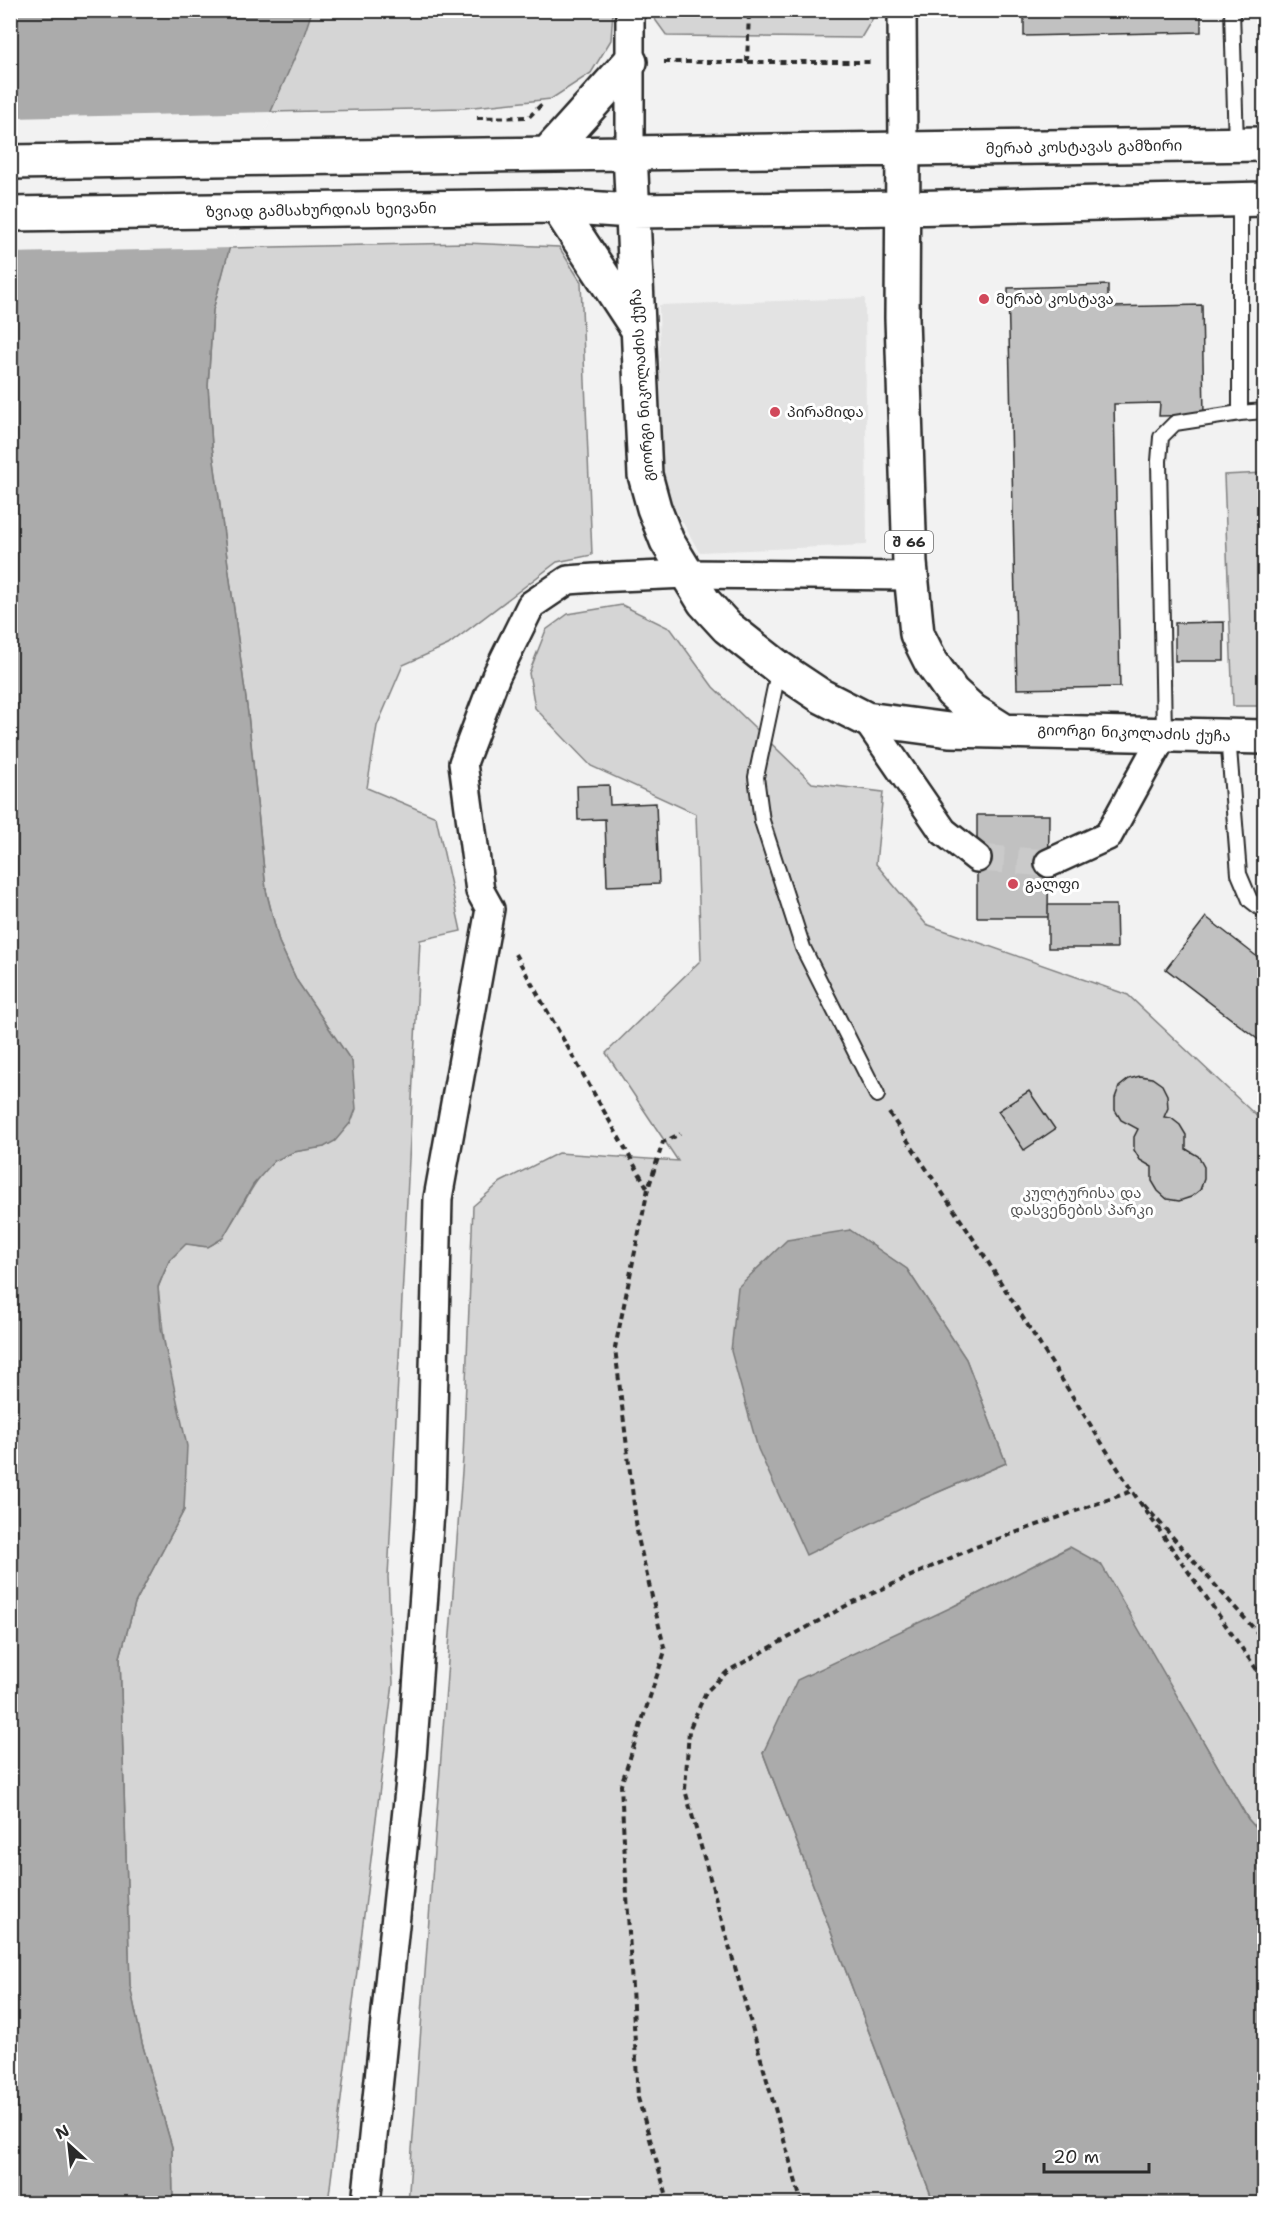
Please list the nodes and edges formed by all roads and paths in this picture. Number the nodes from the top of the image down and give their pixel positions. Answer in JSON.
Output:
{"nodes":[{"id":1,"x":630,"y":10,"type":"edge"},
{"id":2,"x":705,"y":10,"type":"edge"},
{"id":3,"x":803,"y":10,"type":"edge"},
{"id":4,"x":902,"y":10,"type":"edge"},
{"id":5,"x":1232,"y":10,"type":"edge"},
{"id":6,"x":749,"y":13,"type":"junction"},
{"id":7,"x":630,"y":62,"type":"junction"},
{"id":8,"x":747,"y":62,"type":"junction"},
{"id":9,"x":903,"y":62,"type":"junction"},
{"id":10,"x":552,"y":94,"type":"dead end"},
{"id":11,"x":475,"y":118,"type":"dead end"},
{"id":12,"x":1250,"y":144,"type":"edge"},
{"id":13,"x":903,"y":149,"type":"junction"},
{"id":14,"x":630,"y":152,"type":"junction"},
{"id":15,"x":547,"y":154,"type":"junction"},
{"id":16,"x":10,"y":162,"type":"edge"},
{"id":17,"x":1252,"y":200,"type":"edge"},
{"id":18,"x":557,"y":206,"type":"junction"},
{"id":19,"x":903,"y":207,"type":"junction"},
{"id":20,"x":631,"y":211,"type":"junction"},
{"id":21,"x":10,"y":214,"type":"edge"},
{"id":22,"x":638,"y":330,"type":"junction"},
{"id":23,"x":1264,"y":411,"type":"edge"},
{"id":24,"x":1240,"y":413,"type":"junction"},
{"id":25,"x":686,"y":574,"type":"junction"},
{"id":26,"x":911,"y":576,"type":"junction"},
{"id":27,"x":779,"y":668,"type":"junction"},
{"id":28,"x":866,"y":719,"type":"junction"},
{"id":29,"x":1003,"y":730,"type":"junction"},
{"id":30,"x":1164,"y":734,"type":"junction"},
{"id":31,"x":1228,"y":736,"type":"junction"},
{"id":32,"x":1264,"y":737,"type":"edge"},
{"id":33,"x":977,"y":858,"type":"tunnel mouth"},
{"id":34,"x":1049,"y":863,"type":"tunnel mouth"},
{"id":35,"x":490,"y":909,"type":"junction"},
{"id":36,"x":1264,"y":911,"type":"edge"},
{"id":37,"x":877,"y":1095,"type":"joint"},
{"id":38,"x":681,"y":1134,"type":"dead end"},
{"id":39,"x":648,"y":1189,"type":"junction"},
{"id":40,"x":1132,"y":1491,"type":"junction"},
{"id":41,"x":1264,"y":1640,"type":"edge"},
{"id":42,"x":1264,"y":1680,"type":"edge"},
{"id":43,"x":366,"y":2204,"type":"edge"},
{"id":44,"x":669,"y":2204,"type":"edge"},
{"id":45,"x":802,"y":2204,"type":"edge"}],
"edges":[{"from":1,"to":7,"type":"street"},
{"from":2,"to":6,"type":"path"},
{"from":3,"to":6,"type":"path"},
{"from":4,"to":9,"type":"street"},
{"from":5,"to":12,"type":"lane"},
{"from":6,"to":8,"type":"path"},
{"from":7,"to":8,"type":"path"},
{"from":7,"to":14,"type":"street"},
{"from":7,"to":15,"type":"main road"},
{"from":8,"to":9,"type":"path"},
{"from":9,"to":13,"type":"street"},
{"from":10,"to":11,"type":"path"},
{"from":12,"to":13,"type":"main road","name":"მერაბ კოსტავას გამზირი"},
{"from":13,"to":14,"type":"main road","name":"მერაბ კოსტავას გამზირი"},
{"from":13,"to":19,"type":"main road","number":"შ 66"},
{"from":14,"to":15,"type":"main road"},
{"from":14,"to":20,"type":"main road","name":"გიორგი ნიკოლაძის ქუჩა"},
{"from":15,"to":16,"type":"main road"},
{"from":17,"to":19,"type":"main road"},
{"from":17,"to":24,"type":"lane"},
{"from":18,"to":20,"type":"main road","name":"ზვიად გამსახურდიას ხეივანი"},
{"from":18,"to":21,"type":"main road","name":"ზვიად გამსახურდიას ხეივანი"},
{"from":18,"to":22,"type":"main road"},
{"from":19,"to":20,"type":"main road","name":"ზვიად გამსახურდიას ხეივანი"},
{"from":19,"to":26,"type":"main road","number":"შ 66"},
{"from":20,"to":22,"type":"main road","name":"გიორგი ნიკოლაძის ქუჩა"},
{"from":22,"to":25,"type":"main road","name":"გიორგი ნიკოლაძის ქუჩა"},
{"from":23,"to":24,"type":"lane"},
{"from":24,"to":30,"type":"lane"},
{"from":25,"to":26,"type":"street"},
{"from":25,"to":27,"type":"main road","name":"გიორგი ნიკოლაძის ქუჩა"},
{"from":25,"to":35,"type":"street"},
{"from":26,"to":29,"type":"main road","number":"შ 66"},
{"from":27,"to":28,"type":"main road","name":"გიორგი ნიკოლაძის ქუჩა"},
{"from":27,"to":37,"type":"lane"},
{"from":28,"to":29,"type":"main road","name":"გიორგი ნიკოლაძის ქუჩა"},
{"from":28,"to":33,"type":"street"},
{"from":29,"to":30,"type":"main road","name":"გიორგი ნიკოლაძის ქუჩა"},
{"from":30,"to":31,"type":"main road","name":"გიორგი ნიკოლაძის ქუჩა"},
{"from":30,"to":34,"type":"street"},
{"from":31,"to":32,"type":"main road","name":"გიორგი ნიკოლაძის ქუჩა"},
{"from":31,"to":36,"type":"lane"},
{"from":35,"to":39,"type":"path"},
{"from":35,"to":43,"type":"street"},
{"from":37,"to":40,"type":"path"},
{"from":38,"to":39,"type":"path"},
{"from":39,"to":44,"type":"path"},
{"from":40,"to":41,"type":"path"},
{"from":40,"to":42,"type":"path"},
{"from":40,"to":45,"type":"path"}]}
